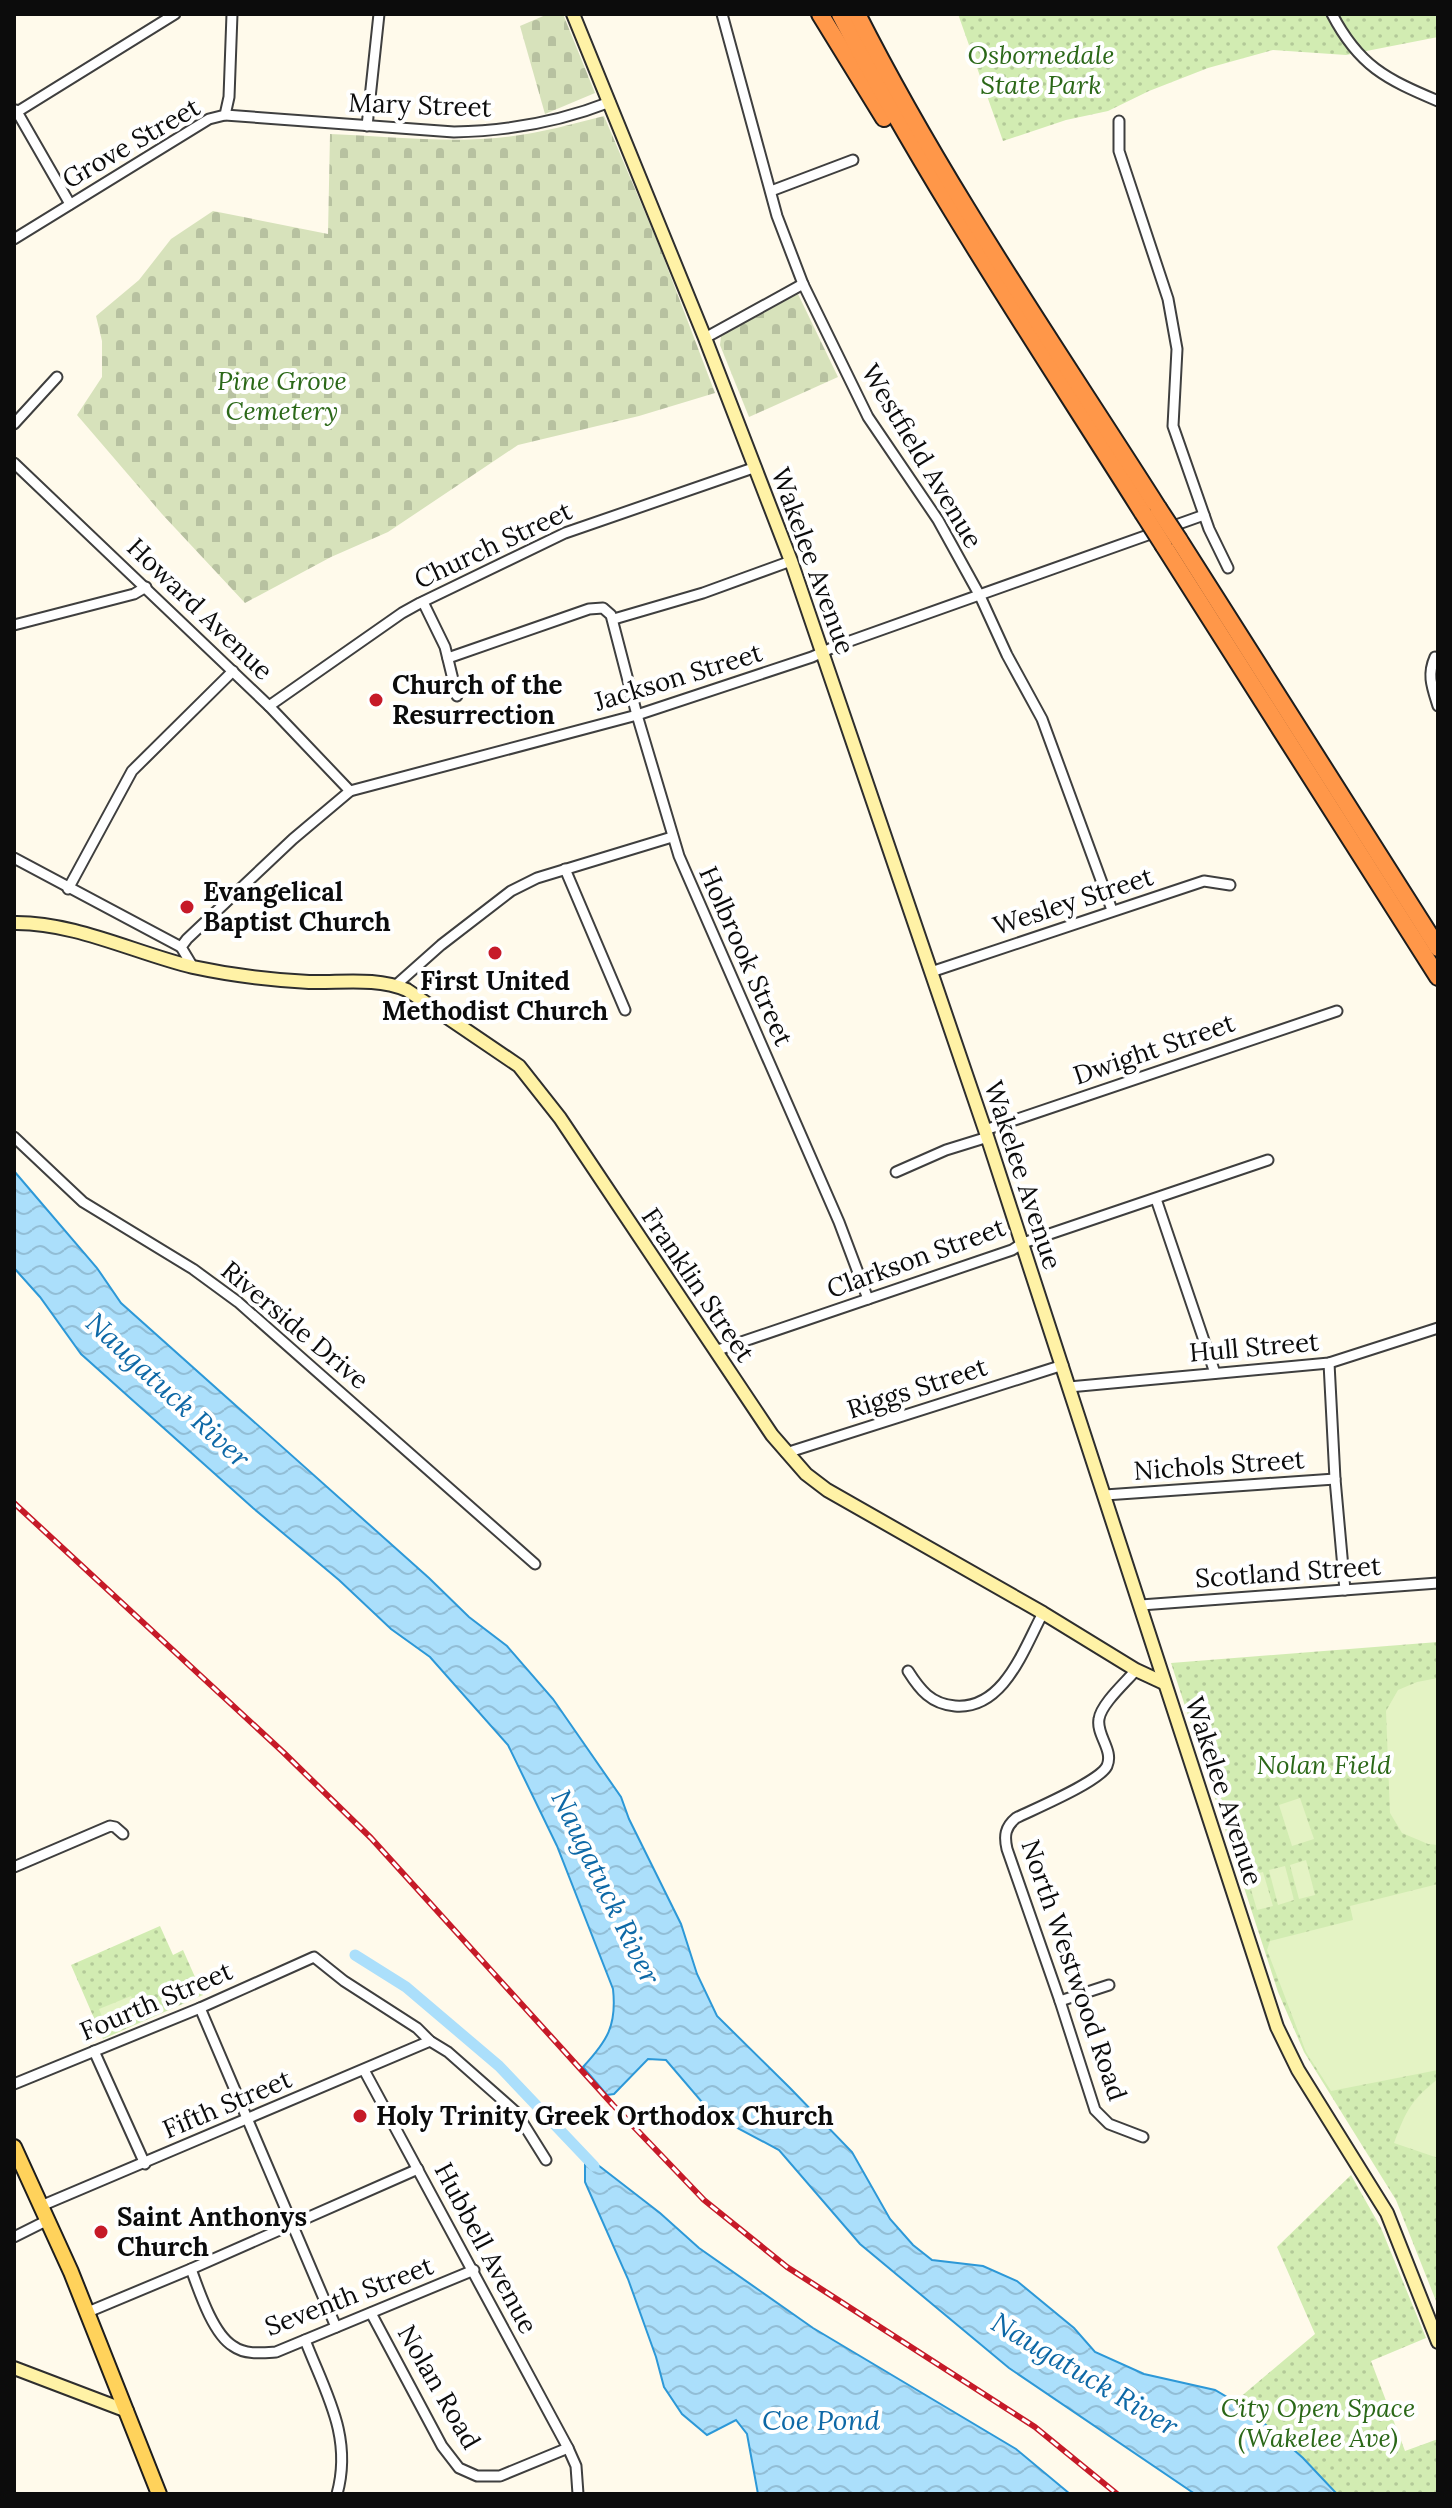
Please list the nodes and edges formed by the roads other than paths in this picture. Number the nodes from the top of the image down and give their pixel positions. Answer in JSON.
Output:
{"nodes":[{"id":1,"x":175,"y":14,"type":"edge"},
{"id":2,"x":232,"y":14,"type":"edge"},
{"id":3,"x":379,"y":14,"type":"edge"},
{"id":4,"x":573,"y":14,"type":"edge"},
{"id":5,"x":722,"y":14,"type":"edge"},
{"id":6,"x":820,"y":14,"type":"edge"},
{"id":7,"x":840,"y":14,"type":"edge"},
{"id":8,"x":857,"y":14,"type":"edge"},
{"id":9,"x":1332,"y":14,"type":"edge"},
{"id":10,"x":1438,"y":101,"type":"edge"},
{"id":11,"x":610,"y":102,"type":"junction"},
{"id":12,"x":16,"y":109,"type":"edge"},
{"id":13,"x":225,"y":115,"type":"junction"},
{"id":14,"x":1119,"y":121,"type":"dead end"},
{"id":15,"x":367,"y":126,"type":"junction"},
{"id":16,"x":853,"y":160,"type":"dead end"},
{"id":17,"x":940,"y":190,"type":"junction"},
{"id":18,"x":771,"y":191,"type":"junction"},
{"id":19,"x":70,"y":204,"type":"junction"},
{"id":20,"x":14,"y":239,"type":"edge"},
{"id":21,"x":803,"y":284,"type":"junction"},
{"id":22,"x":705,"y":338,"type":"junction"},
{"id":23,"x":57,"y":377,"type":"dead end"},
{"id":24,"x":14,"y":424,"type":"edge"},
{"id":25,"x":14,"y":463,"type":"edge"},
{"id":26,"x":756,"y":467,"type":"junction"},
{"id":27,"x":1151,"y":510,"type":"junction"},
{"id":28,"x":1204,"y":515,"type":"junction"},
{"id":29,"x":1171,"y":543,"type":"junction"},
{"id":30,"x":791,"y":561,"type":"junction"},
{"id":31,"x":1228,"y":568,"type":"dead end"},
{"id":32,"x":146,"y":587,"type":"junction"},
{"id":33,"x":980,"y":596,"type":"junction"},
{"id":34,"x":423,"y":602,"type":"junction"},
{"id":35,"x":614,"y":619,"type":"junction"},
{"id":36,"x":14,"y":625,"type":"edge"},
{"id":37,"x":823,"y":653,"type":"junction"},
{"id":38,"x":1435,"y":657,"type":"dead end"},
{"id":39,"x":448,"y":658,"type":"junction"},
{"id":40,"x":233,"y":671,"type":"junction"},
{"id":41,"x":457,"y":696,"type":"dead end"},
{"id":42,"x":269,"y":706,"type":"junction"},
{"id":43,"x":1438,"y":706,"type":"edge"},
{"id":44,"x":637,"y":715,"type":"junction"},
{"id":45,"x":350,"y":791,"type":"junction"},
{"id":46,"x":672,"y":837,"type":"junction"},
{"id":47,"x":14,"y":858,"type":"edge"},
{"id":48,"x":565,"y":869,"type":"junction"},
{"id":49,"x":1230,"y":885,"type":"dead end"},
{"id":50,"x":68,"y":889,"type":"junction"},
{"id":51,"x":1112,"y":910,"type":"junction"},
{"id":52,"x":14,"y":923,"type":"edge"},
{"id":53,"x":181,"y":947,"type":"junction"},
{"id":54,"x":1438,"y":948,"type":"edge"},
{"id":55,"x":193,"y":967,"type":"junction"},
{"id":56,"x":931,"y":972,"type":"junction"},
{"id":57,"x":1438,"y":977,"type":"edge"},
{"id":58,"x":396,"y":985,"type":"junction"},
{"id":59,"x":625,"y":1010,"type":"dead end"},
{"id":60,"x":1337,"y":1011,"type":"dead end"},
{"id":61,"x":986,"y":1134,"type":"junction"},
{"id":62,"x":14,"y":1137,"type":"edge"},
{"id":63,"x":1268,"y":1160,"type":"dead end"},
{"id":64,"x":896,"y":1172,"type":"dead end"},
{"id":65,"x":1156,"y":1199,"type":"junction"},
{"id":66,"x":1023,"y":1243,"type":"junction"},
{"id":67,"x":868,"y":1299,"type":"junction"},
{"id":68,"x":1438,"y":1328,"type":"edge"},
{"id":69,"x":715,"y":1351,"type":"junction"},
{"id":70,"x":1329,"y":1363,"type":"junction"},
{"id":71,"x":1063,"y":1365,"type":"junction"},
{"id":72,"x":1215,"y":1373,"type":"junction"},
{"id":73,"x":1069,"y":1387,"type":"junction"},
{"id":74,"x":786,"y":1453,"type":"junction"},
{"id":75,"x":1335,"y":1479,"type":"junction"},
{"id":76,"x":1105,"y":1495,"type":"junction"},
{"id":77,"x":535,"y":1564,"type":"dead end"},
{"id":78,"x":1438,"y":1583,"type":"edge"},
{"id":79,"x":1345,"y":1590,"type":"junction"},
{"id":80,"x":1141,"y":1605,"type":"junction"},
{"id":81,"x":1043,"y":1613,"type":"junction"},
{"id":82,"x":1136,"y":1670,"type":"junction"},
{"id":83,"x":908,"y":1671,"type":"dead end"},
{"id":84,"x":1164,"y":1683,"type":"junction"},
{"id":85,"x":123,"y":1834,"type":"dead end"},
{"id":86,"x":15,"y":1865,"type":"edge"},
{"id":87,"x":1109,"y":1985,"type":"dead end"},
{"id":88,"x":1060,"y":2001,"type":"junction"},
{"id":89,"x":200,"y":2008,"type":"junction"},
{"id":90,"x":430,"y":2041,"type":"junction"},
{"id":91,"x":94,"y":2051,"type":"junction"},
{"id":92,"x":364,"y":2070,"type":"junction"},
{"id":93,"x":14,"y":2084,"type":"edge"},
{"id":94,"x":247,"y":2119,"type":"junction"},
{"id":95,"x":1143,"y":2137,"type":"dead end"},
{"id":96,"x":14,"y":2147,"type":"edge"},
{"id":97,"x":546,"y":2160,"type":"dead end"},
{"id":98,"x":145,"y":2164,"type":"junction"},
{"id":99,"x":418,"y":2169,"type":"junction"},
{"id":100,"x":44,"y":2213,"type":"junction"},
{"id":101,"x":292,"y":2223,"type":"junction"},
{"id":102,"x":14,"y":2237,"type":"edge"},
{"id":103,"x":191,"y":2269,"type":"junction"},
{"id":104,"x":474,"y":2270,"type":"junction"},
{"id":105,"x":88,"y":2312,"type":"junction"},
{"id":106,"x":371,"y":2313,"type":"junction"},
{"id":107,"x":336,"y":2327,"type":"junction"},
{"id":108,"x":305,"y":2340,"type":"junction"},
{"id":109,"x":1438,"y":2342,"type":"edge"},
{"id":110,"x":14,"y":2368,"type":"edge"},
{"id":111,"x":127,"y":2411,"type":"junction"},
{"id":112,"x":568,"y":2448,"type":"junction"},
{"id":113,"x":159,"y":2494,"type":"edge"},
{"id":114,"x":337,"y":2494,"type":"edge"},
{"id":115,"x":578,"y":2494,"type":"edge"}],
"edges":[{"from":1,"to":12,"type":"street"},
{"from":2,"to":13,"type":"street","name":"Grove Street"},
{"from":3,"to":15,"type":"street"},
{"from":4,"to":11,"type":"main road","name":"Wakelee Avenue"},
{"from":5,"to":18,"type":"street","name":"Westfield Avenue"},
{"from":6,"to":17,"type":"highway"},
{"from":7,"to":17,"type":"highway"},
{"from":8,"to":27,"type":"highway"},
{"from":9,"to":10,"type":"street"},
{"from":11,"to":15,"type":"street","name":"Mary Street"},
{"from":11,"to":22,"type":"main road","name":"Wakelee Avenue"},
{"from":12,"to":19,"type":"street"},
{"from":13,"to":15,"type":"street","name":"Mary Street"},
{"from":13,"to":19,"type":"street","name":"Grove Street"},
{"from":14,"to":28,"type":"street"},
{"from":16,"to":18,"type":"street"},
{"from":17,"to":27,"type":"highway"},
{"from":18,"to":21,"type":"street","name":"Westfield Avenue"},
{"from":19,"to":20,"type":"street","name":"Grove Street"},
{"from":21,"to":22,"type":"street"},
{"from":21,"to":33,"type":"street","name":"Westfield Avenue"},
{"from":22,"to":26,"type":"main road","name":"Wakelee Avenue"},
{"from":23,"to":24,"type":"street"},
{"from":25,"to":32,"type":"street","name":"Howard Avenue"},
{"from":26,"to":30,"type":"main road","name":"Wakelee Avenue"},
{"from":26,"to":34,"type":"street","name":"Church Street"},
{"from":27,"to":29,"type":"highway","bridge":true},
{"from":28,"to":31,"type":"street"},
{"from":28,"to":33,"type":"street","name":"Jackson Street"},
{"from":29,"to":54,"type":"highway"},
{"from":29,"to":57,"type":"highway"},
{"from":30,"to":35,"type":"street"},
{"from":30,"to":37,"type":"main road","name":"Wakelee Avenue"},
{"from":32,"to":36,"type":"street"},
{"from":32,"to":40,"type":"street","name":"Howard Avenue"},
{"from":33,"to":37,"type":"street","name":"Jackson Street"},
{"from":33,"to":51,"type":"street","name":"Westfield Avenue"},
{"from":34,"to":39,"type":"street"},
{"from":34,"to":42,"type":"street","name":"Church Street"},
{"from":35,"to":39,"type":"street"},
{"from":35,"to":44,"type":"street","name":"Holbrook Street"},
{"from":37,"to":44,"type":"street","name":"Jackson Street"},
{"from":37,"to":56,"type":"main road","name":"Wakelee Avenue"},
{"from":38,"to":43,"type":"street"},
{"from":39,"to":41,"type":"street"},
{"from":40,"to":42,"type":"street","name":"Howard Avenue"},
{"from":40,"to":50,"type":"street"},
{"from":42,"to":45,"type":"street","name":"Howard Avenue"},
{"from":44,"to":45,"type":"street","name":"Jackson Street"},
{"from":44,"to":46,"type":"street","name":"Holbrook Street"},
{"from":45,"to":53,"type":"street","name":"Jackson Street"},
{"from":46,"to":48,"type":"street"},
{"from":46,"to":67,"type":"street","name":"Holbrook Street"},
{"from":47,"to":50,"type":"street"},
{"from":48,"to":58,"type":"street"},
{"from":48,"to":59,"type":"street"},
{"from":49,"to":51,"type":"street","name":"Wesley Street"},
{"from":50,"to":53,"type":"street"},
{"from":51,"to":56,"type":"street","name":"Wesley Street"},
{"from":52,"to":55,"type":"main road","name":"Franklin Street"},
{"from":53,"to":55,"type":"street"},
{"from":55,"to":58,"type":"main road","name":"Franklin Street"},
{"from":56,"to":61,"type":"main road","name":"Wakelee Avenue"},
{"from":58,"to":69,"type":"main road","name":"Franklin Street"},
{"from":60,"to":61,"type":"street","name":"Dwight Street"},
{"from":61,"to":64,"type":"street","name":"Dwight Street"},
{"from":61,"to":66,"type":"main road","name":"Wakelee Avenue"},
{"from":62,"to":77,"type":"street","name":"Riverside Drive"},
{"from":63,"to":65,"type":"street","name":"Clarkson Street"},
{"from":65,"to":66,"type":"street","name":"Clarkson Street"},
{"from":65,"to":72,"type":"street"},
{"from":66,"to":67,"type":"street","name":"Clarkson Street"},
{"from":66,"to":71,"type":"main road","name":"Wakelee Avenue"},
{"from":67,"to":69,"type":"street","name":"Clarkson Street"},
{"from":68,"to":70,"type":"street","name":"Hull Street"},
{"from":69,"to":74,"type":"main road","name":"Franklin Street"},
{"from":70,"to":72,"type":"street","name":"Hull Street"},
{"from":70,"to":75,"type":"street"},
{"from":71,"to":73,"type":"main road","name":"Wakelee Avenue"},
{"from":71,"to":74,"type":"street","name":"Riggs Street"},
{"from":72,"to":73,"type":"street","name":"Hull Street"},
{"from":73,"to":76,"type":"main road","name":"Wakelee Avenue"},
{"from":74,"to":81,"type":"main road","name":"Franklin Street"},
{"from":75,"to":76,"type":"street","name":"Nichols Street"},
{"from":75,"to":79,"type":"street"},
{"from":76,"to":80,"type":"main road","name":"Wakelee Avenue"},
{"from":78,"to":79,"type":"street","name":"Scotland Street"},
{"from":79,"to":80,"type":"street","name":"Scotland Street"},
{"from":80,"to":84,"type":"main road","name":"Wakelee Avenue"},
{"from":81,"to":82,"type":"main road","name":"Franklin Street"},
{"from":81,"to":83,"type":"street"},
{"from":82,"to":84,"type":"main road","name":"Franklin Street"},
{"from":82,"to":88,"type":"street","name":"North Westwood Road"},
{"from":84,"to":109,"type":"main road","name":"Wakelee Avenue"},
{"from":85,"to":86,"type":"street"},
{"from":87,"to":88,"type":"street"},
{"from":88,"to":95,"type":"street","name":"North Westwood Road"},
{"from":89,"to":90,"type":"street","name":"Fourth Street"},
{"from":89,"to":91,"type":"street","name":"Fourth Street"},
{"from":89,"to":94,"type":"street"},
{"from":90,"to":92,"type":"street","name":"Fifth Street"},
{"from":90,"to":97,"type":"street"},
{"from":91,"to":93,"type":"street","name":"Fourth Street"},
{"from":91,"to":98,"type":"street"},
{"from":92,"to":94,"type":"street","name":"Fifth Street"},
{"from":92,"to":99,"type":"street","name":"Hubbell Avenue"},
{"from":94,"to":98,"type":"street","name":"Fifth Street"},
{"from":94,"to":101,"type":"street"},
{"from":96,"to":100,"type":"main road"},
{"from":98,"to":100,"type":"street","name":"Fifth Street"},
{"from":99,"to":101,"type":"street"},
{"from":99,"to":104,"type":"street","name":"Hubbell Avenue"},
{"from":100,"to":102,"type":"street","name":"Fifth Street"},
{"from":100,"to":105,"type":"main road"},
{"from":101,"to":103,"type":"street"},
{"from":101,"to":107,"type":"street"},
{"from":103,"to":105,"type":"street"},
{"from":103,"to":108,"type":"street","name":"Seventh Street"},
{"from":104,"to":106,"type":"street","name":"Seventh Street"},
{"from":104,"to":112,"type":"street","name":"Hubbell Avenue"},
{"from":105,"to":111,"type":"main road"},
{"from":106,"to":107,"type":"street","name":"Seventh Street"},
{"from":106,"to":112,"type":"street","name":"Nolan Road"},
{"from":107,"to":108,"type":"street","name":"Seventh Street"},
{"from":108,"to":114,"type":"street"},
{"from":110,"to":111,"type":"main road"},
{"from":111,"to":113,"type":"main road"},
{"from":112,"to":115,"type":"street","name":"Hubbell Avenue"}]}
